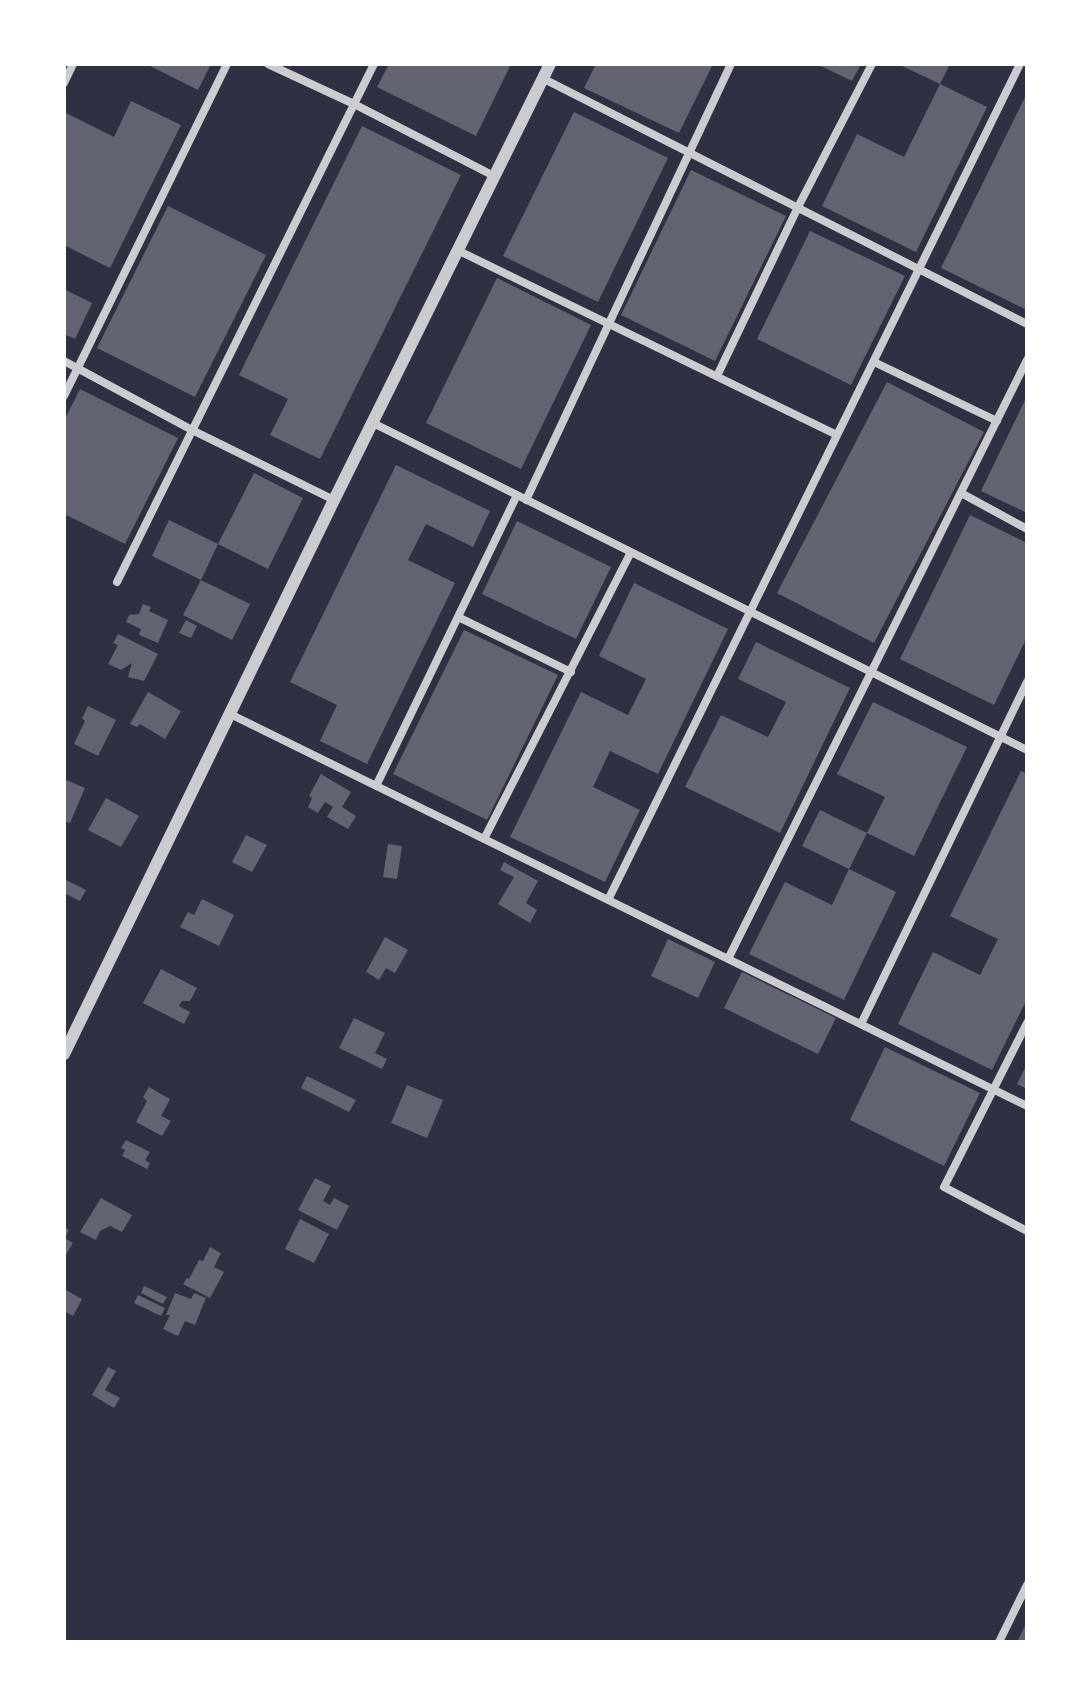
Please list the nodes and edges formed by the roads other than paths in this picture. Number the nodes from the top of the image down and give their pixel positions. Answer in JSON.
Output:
{"nodes":[{"id":1,"x":73,"y":64,"type":"edge"},
{"id":2,"x":227,"y":64,"type":"edge"},
{"id":3,"x":268,"y":64,"type":"edge"},
{"id":4,"x":374,"y":64,"type":"edge"},
{"id":5,"x":550,"y":64,"type":"edge"},
{"id":6,"x":731,"y":64,"type":"edge"},
{"id":7,"x":872,"y":64,"type":"edge"},
{"id":8,"x":1020,"y":64,"type":"edge"},
{"id":9,"x":544,"y":79,"type":"junction"},
{"id":10,"x":64,"y":83,"type":"edge"},
{"id":11,"x":354,"y":104,"type":"junction"},
{"id":12,"x":689,"y":153,"type":"junction"},
{"id":13,"x":494,"y":176,"type":"junction"},
{"id":14,"x":798,"y":207,"type":"junction"},
{"id":15,"x":457,"y":250,"type":"junction"},
{"id":16,"x":919,"y":269,"type":"junction"},
{"id":17,"x":609,"y":324,"type":"junction"},
{"id":18,"x":1027,"y":324,"type":"edge"},
{"id":19,"x":1027,"y":360,"type":"edge"},
{"id":20,"x":64,"y":361,"type":"edge"},
{"id":21,"x":874,"y":362,"type":"junction"},
{"id":22,"x":78,"y":368,"type":"junction"},
{"id":23,"x":717,"y":376,"type":"junction"},
{"id":24,"x":64,"y":396,"type":"edge"},
{"id":25,"x":997,"y":421,"type":"junction"},
{"id":26,"x":373,"y":423,"type":"junction"},
{"id":27,"x":192,"y":430,"type":"junction"},
{"id":28,"x":837,"y":435,"type":"junction"},
{"id":29,"x":961,"y":493,"type":"junction"},
{"id":30,"x":517,"y":495,"type":"junction"},
{"id":31,"x":334,"y":500,"type":"junction"},
{"id":32,"x":526,"y":500,"type":"junction"},
{"id":33,"x":1027,"y":529,"type":"edge"},
{"id":34,"x":631,"y":552,"type":"junction"},
{"id":35,"x":117,"y":582,"type":"dead end"},
{"id":36,"x":750,"y":612,"type":"junction"},
{"id":37,"x":458,"y":617,"type":"junction"},
{"id":38,"x":571,"y":672,"type":"junction"},
{"id":39,"x":871,"y":672,"type":"junction"},
{"id":40,"x":1027,"y":682,"type":"edge"},
{"id":41,"x":230,"y":714,"type":"junction"},
{"id":42,"x":1000,"y":737,"type":"junction"},
{"id":43,"x":1027,"y":750,"type":"edge"},
{"id":44,"x":376,"y":786,"type":"junction"},
{"id":45,"x":484,"y":839,"type":"junction"},
{"id":46,"x":608,"y":900,"type":"junction"},
{"id":47,"x":728,"y":959,"type":"junction"},
{"id":48,"x":1027,"y":1023,"type":"edge"},
{"id":49,"x":861,"y":1024,"type":"junction"},
{"id":50,"x":64,"y":1054,"type":"edge"},
{"id":51,"x":993,"y":1090,"type":"junction"},
{"id":52,"x":1027,"y":1106,"type":"edge"},
{"id":53,"x":1027,"y":1231,"type":"edge"},
{"id":54,"x":1027,"y":1585,"type":"edge"},
{"id":55,"x":999,"y":1642,"type":"edge"}],
"edges":[{"from":1,"to":10,"type":"street"},
{"from":2,"to":22,"type":"street"},
{"from":3,"to":11,"type":"street"},
{"from":4,"to":11,"type":"street"},
{"from":5,"to":9,"type":"street"},
{"from":6,"to":12,"type":"street"},
{"from":7,"to":14,"type":"street"},
{"from":8,"to":16,"type":"street"},
{"from":9,"to":12,"type":"street"},
{"from":9,"to":13,"type":"street"},
{"from":11,"to":13,"type":"street"},
{"from":11,"to":27,"type":"street"},
{"from":12,"to":14,"type":"street"},
{"from":12,"to":17,"type":"street"},
{"from":13,"to":15,"type":"street"},
{"from":14,"to":16,"type":"street"},
{"from":14,"to":23,"type":"street"},
{"from":15,"to":17,"type":"street"},
{"from":15,"to":26,"type":"street"},
{"from":16,"to":18,"type":"street"},
{"from":16,"to":21,"type":"street"},
{"from":17,"to":23,"type":"street"},
{"from":17,"to":32,"type":"street"},
{"from":19,"to":25,"type":"street"},
{"from":20,"to":22,"type":"street"},
{"from":21,"to":25,"type":"street"},
{"from":21,"to":28,"type":"street"},
{"from":22,"to":24,"type":"street"},
{"from":22,"to":27,"type":"street"},
{"from":23,"to":28,"type":"street"},
{"from":25,"to":29,"type":"street"},
{"from":26,"to":30,"type":"street"},
{"from":26,"to":31,"type":"street"},
{"from":27,"to":31,"type":"street"},
{"from":27,"to":35,"type":"street"},
{"from":28,"to":36,"type":"street"},
{"from":29,"to":33,"type":"street"},
{"from":29,"to":39,"type":"street"},
{"from":30,"to":32,"type":"street"},
{"from":30,"to":37,"type":"street"},
{"from":31,"to":41,"type":"street"},
{"from":32,"to":34,"type":"street"},
{"from":34,"to":36,"type":"street"},
{"from":34,"to":38,"type":"street"},
{"from":36,"to":39,"type":"street"},
{"from":36,"to":46,"type":"street"},
{"from":37,"to":38,"type":"street"},
{"from":37,"to":44,"type":"street"},
{"from":38,"to":45,"type":"street"},
{"from":39,"to":42,"type":"street"},
{"from":39,"to":47,"type":"street"},
{"from":40,"to":42,"type":"street"},
{"from":41,"to":44,"type":"street"},
{"from":41,"to":50,"type":"street"},
{"from":42,"to":43,"type":"street"},
{"from":42,"to":49,"type":"street"},
{"from":44,"to":45,"type":"street"},
{"from":45,"to":46,"type":"street"},
{"from":46,"to":47,"type":"street"},
{"from":47,"to":49,"type":"street"},
{"from":48,"to":51,"type":"street"},
{"from":49,"to":51,"type":"street"},
{"from":51,"to":52,"type":"street"},
{"from":51,"to":53,"type":"street"},
{"from":54,"to":55,"type":"street"}]}
